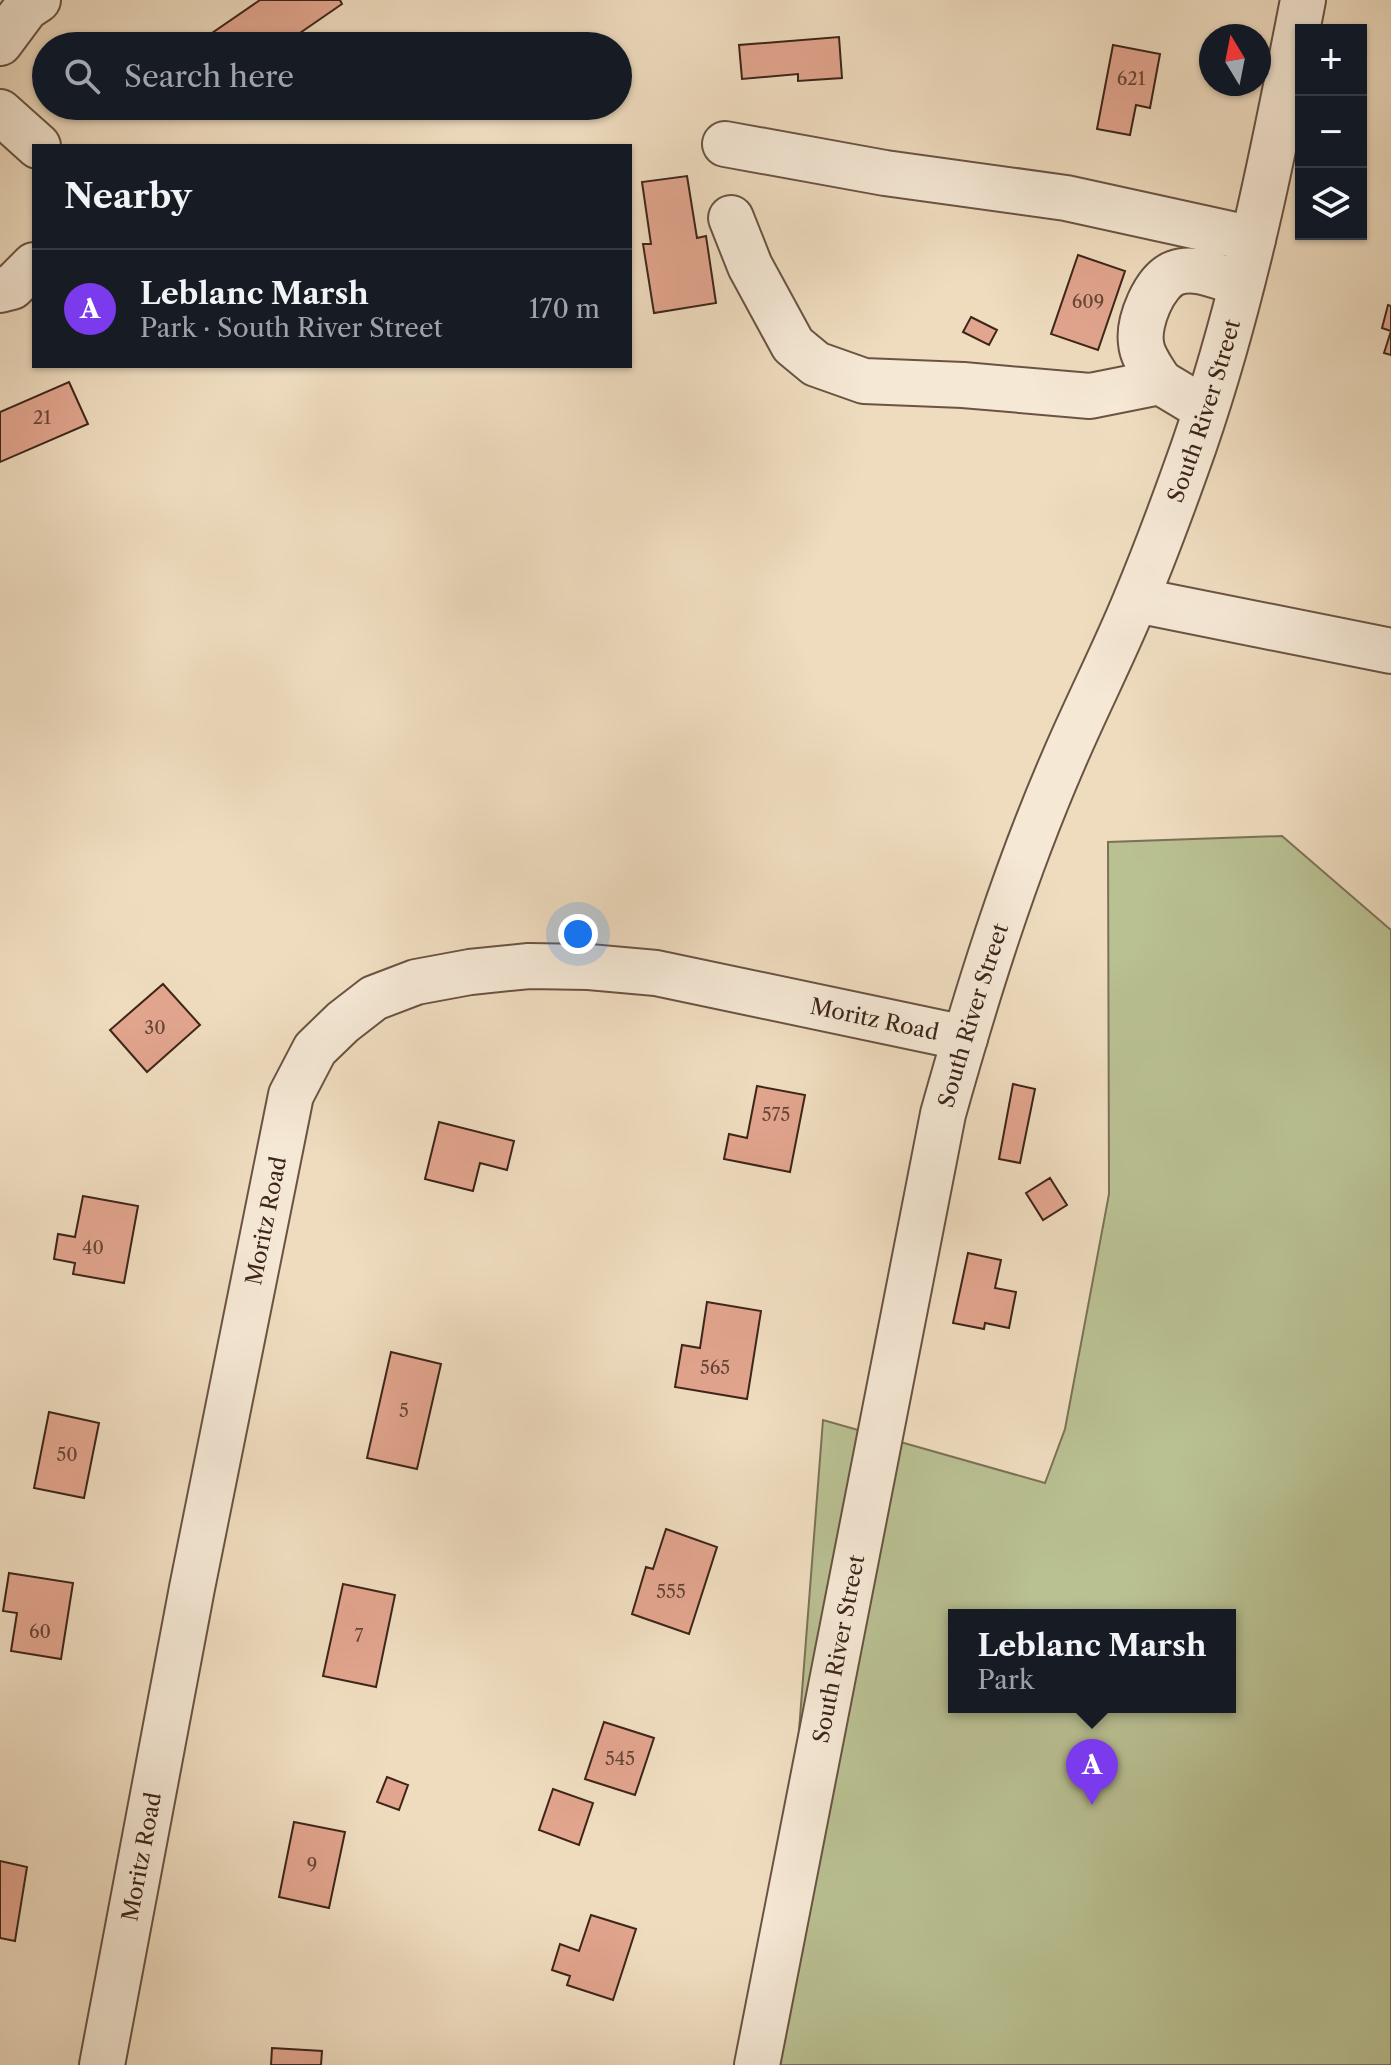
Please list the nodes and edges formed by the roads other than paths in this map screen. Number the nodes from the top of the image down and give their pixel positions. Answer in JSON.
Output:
{"nodes":[{"id":1,"x":38,"y":0,"type":"edge"},
{"id":2,"x":1303,"y":0,"type":"edge"},
{"id":3,"x":0,"y":43,"type":"edge"},
{"id":4,"x":0,"y":112,"type":"edge"},
{"id":5,"x":36,"y":144,"type":"edge"},
{"id":6,"x":725,"y":144,"type":"dead end"},
{"id":7,"x":731,"y":218,"type":"dead end"},
{"id":8,"x":1253,"y":239,"type":"junction"},
{"id":9,"x":32,"y":267,"type":"edge"},
{"id":10,"x":1241,"y":284,"type":"junction"},
{"id":11,"x":0,"y":290,"type":"edge"},
{"id":12,"x":1160,"y":382,"type":"junction"},
{"id":13,"x":1205,"y":409,"type":"junction"},
{"id":14,"x":1136,"y":600,"type":"junction"},
{"id":15,"x":1391,"y":651,"type":"edge"},
{"id":16,"x":965,"y":1038,"type":"junction"},
{"id":17,"x":102,"y":2065,"type":"edge"},
{"id":18,"x":757,"y":2065,"type":"edge"}],
"edges":[{"from":1,"to":3,"type":"street"},
{"from":2,"to":8,"type":"street","name":"South River Street"},
{"from":4,"to":5,"type":"street"},
{"from":6,"to":8,"type":"street"},
{"from":7,"to":12,"type":"street"},
{"from":8,"to":10,"type":"street","name":"South River Street"},
{"from":9,"to":11,"type":"street"},
{"from":10,"to":12,"type":"street"},
{"from":10,"to":13,"type":"street","name":"South River Street"},
{"from":12,"to":13,"type":"street"},
{"from":13,"to":14,"type":"street","name":"South River Street"},
{"from":14,"to":15,"type":"street"},
{"from":14,"to":16,"type":"street","name":"South River Street"},
{"from":16,"to":17,"type":"street","name":"Moritz Road"},
{"from":16,"to":18,"type":"street","name":"South River Street"}]}
